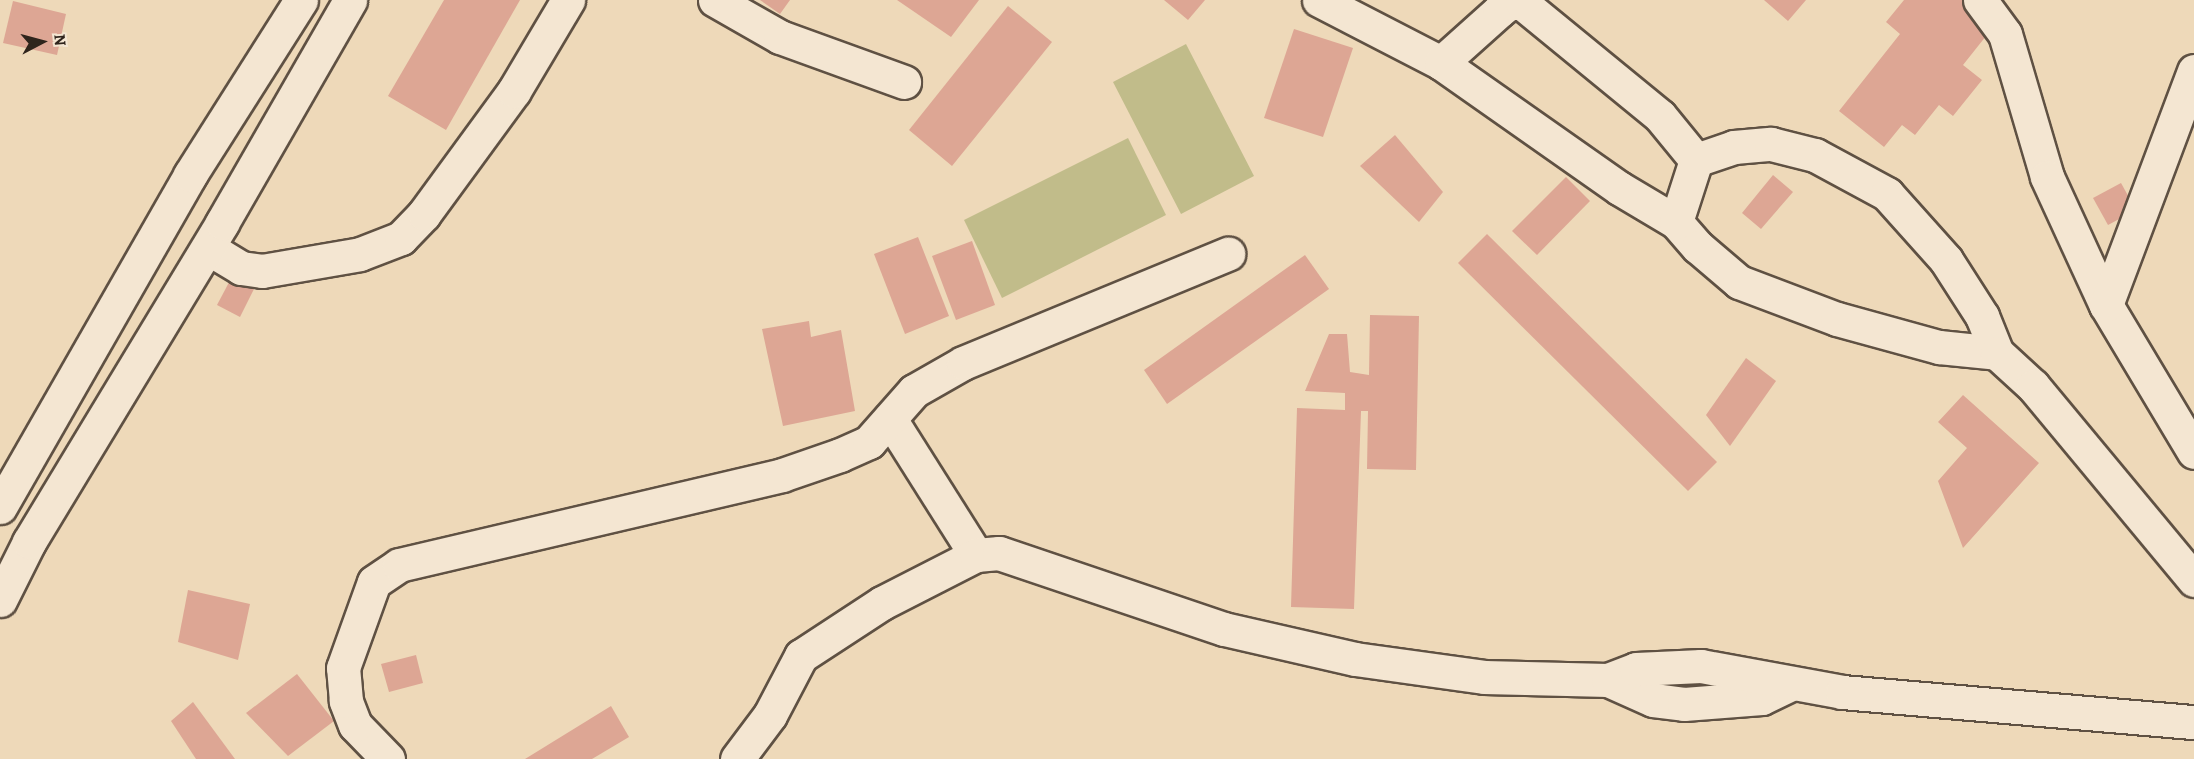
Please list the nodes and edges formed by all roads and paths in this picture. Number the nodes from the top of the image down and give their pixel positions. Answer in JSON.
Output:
{"nodes":[{"id":1,"x":301,"y":0,"type":"edge"},
{"id":2,"x":350,"y":0,"type":"edge"},
{"id":3,"x":568,"y":0,"type":"edge"},
{"id":4,"x":715,"y":0,"type":"edge"},
{"id":5,"x":1319,"y":0,"type":"edge"},
{"id":6,"x":1980,"y":0,"type":"edge"},
{"id":7,"x":1441,"y":63,"type":"junction"},
{"id":8,"x":2194,"y":70,"type":"edge"},
{"id":9,"x":903,"y":82,"type":"dead end"},
{"id":10,"x":1696,"y":160,"type":"junction"},
{"id":11,"x":1676,"y":222,"type":"junction"},
{"id":12,"x":208,"y":248,"type":"junction"},
{"id":13,"x":1228,"y":255,"type":"dead end"},
{"id":14,"x":2106,"y":305,"type":"junction"},
{"id":15,"x":1997,"y":353,"type":"junction"},
{"id":16,"x":891,"y":419,"type":"junction"},
{"id":17,"x":2194,"y":452,"type":"edge"},
{"id":18,"x":0,"y":507,"type":"edge"},
{"id":19,"x":976,"y":555,"type":"junction"},
{"id":20,"x":2194,"y":580,"type":"edge"},
{"id":21,"x":0,"y":600,"type":"edge"},
{"id":22,"x":2194,"y":722,"type":"edge"},
{"id":23,"x":388,"y":759,"type":"edge"},
{"id":24,"x":737,"y":759,"type":"edge"}],
"edges":[{"from":1,"to":18,"type":"street"},
{"from":2,"to":12,"type":"street"},
{"from":3,"to":12,"type":"street"},
{"from":4,"to":9,"type":"street"},
{"from":5,"to":7,"type":"street"},
{"from":6,"to":14,"type":"street"},
{"from":7,"to":10,"type":"street"},
{"from":7,"to":11,"type":"street"},
{"from":8,"to":14,"type":"street"},
{"from":10,"to":11,"type":"street"},
{"from":10,"to":15,"type":"street"},
{"from":11,"to":15,"type":"street"},
{"from":12,"to":21,"type":"street"},
{"from":13,"to":16,"type":"street"},
{"from":14,"to":17,"type":"street"},
{"from":15,"to":20,"type":"street"},
{"from":16,"to":19,"type":"street"},
{"from":16,"to":23,"type":"street"},
{"from":19,"to":22,"type":"street"},
{"from":19,"to":24,"type":"street"}]}
